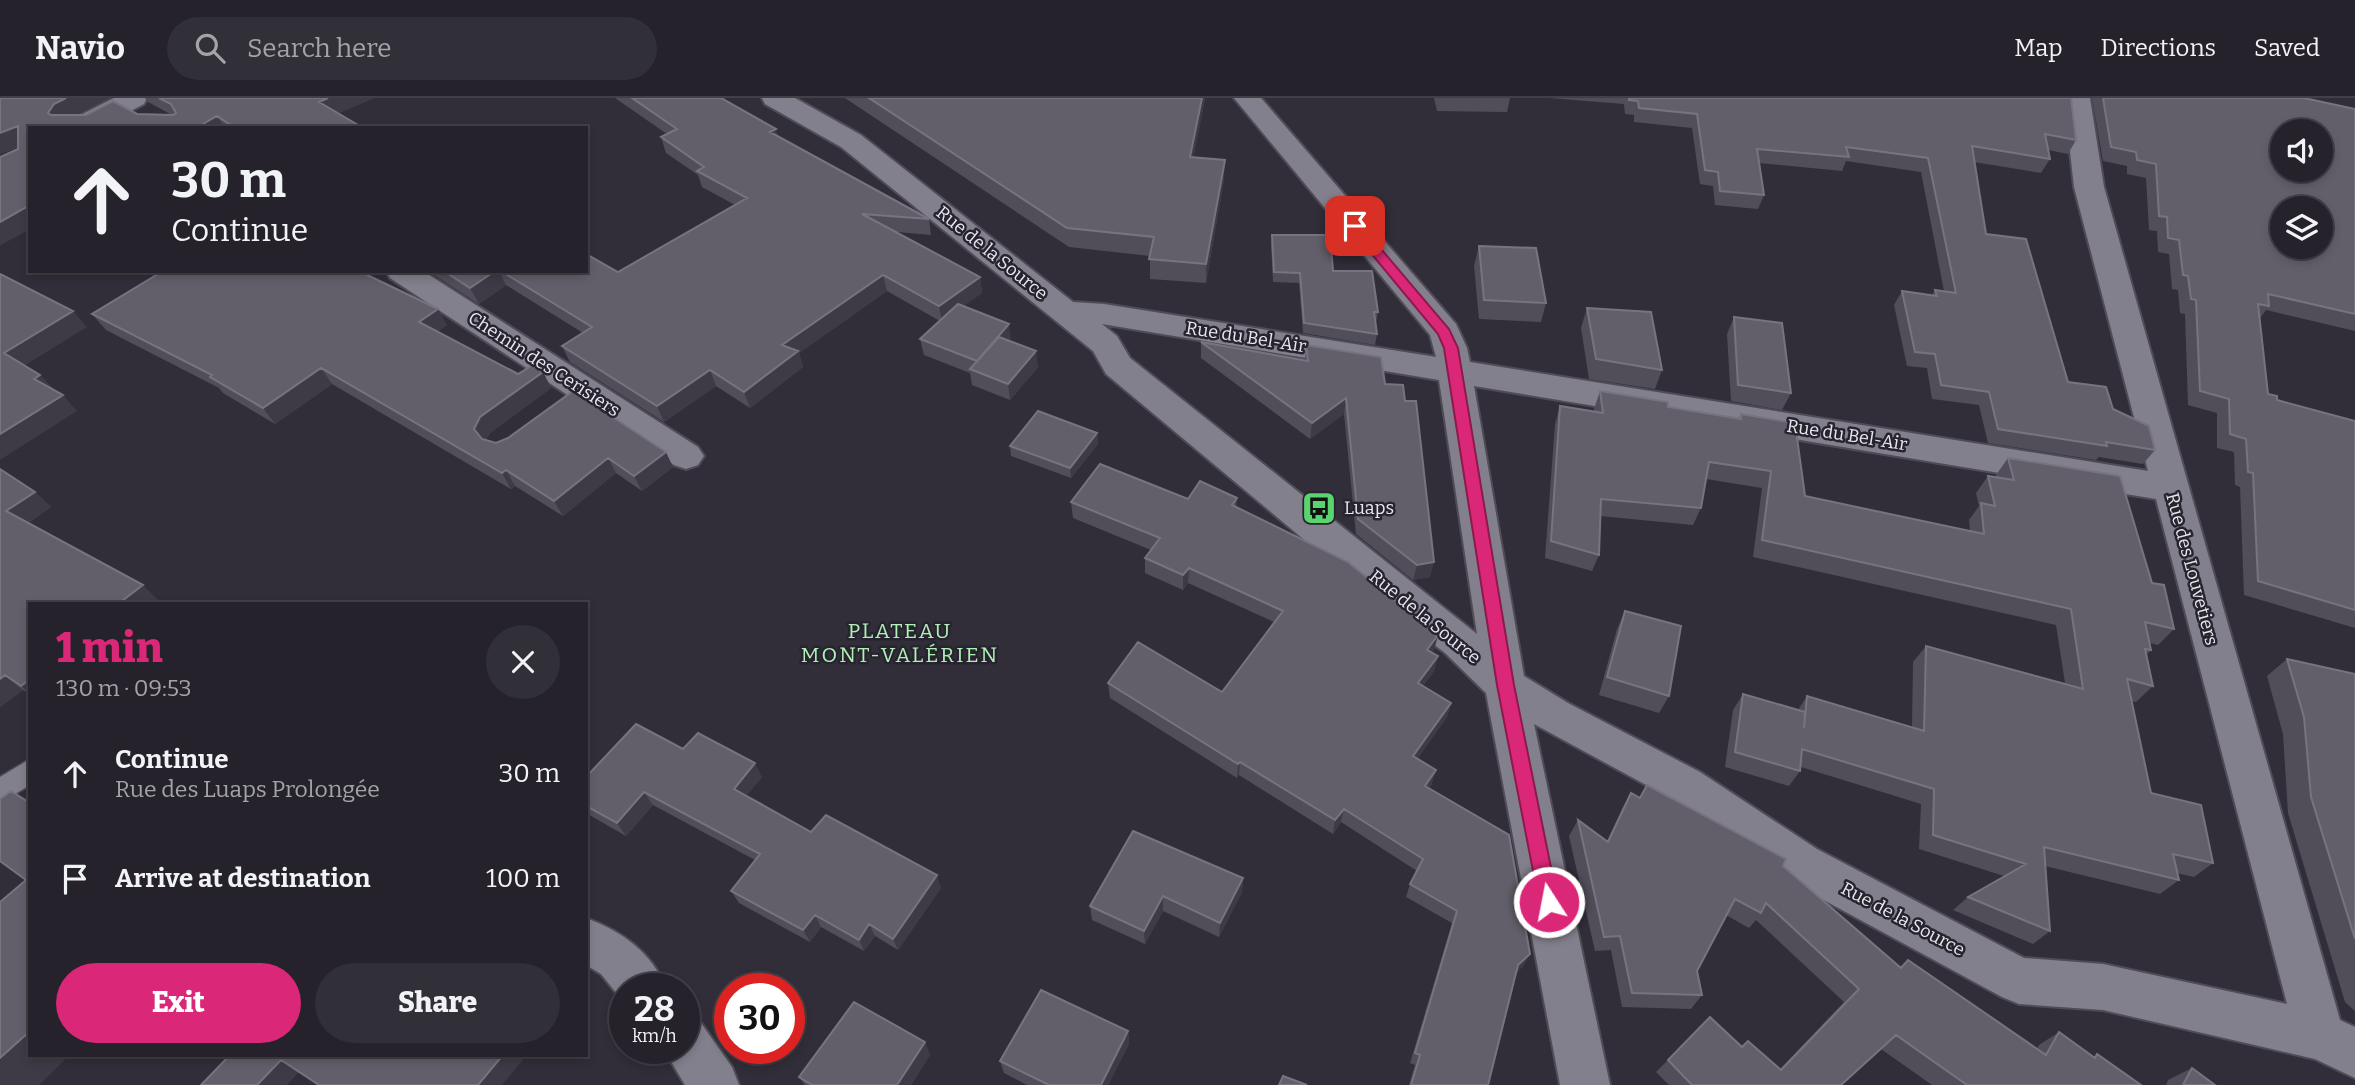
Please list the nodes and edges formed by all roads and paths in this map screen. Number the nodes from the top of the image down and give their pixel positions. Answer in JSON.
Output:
{"nodes":[{"id":1,"x":775,"y":98,"type":"edge"},
{"id":2,"x":1247,"y":98,"type":"edge"},
{"id":3,"x":2077,"y":98,"type":"edge"},
{"id":4,"x":137,"y":106,"type":"edge"},
{"id":5,"x":82,"y":126,"type":"edge"},
{"id":6,"x":404,"y":273,"type":"edge"},
{"id":7,"x":1067,"y":312,"type":"junction"},
{"id":8,"x":1455,"y":371,"type":"junction"},
{"id":9,"x":686,"y":456,"type":"dead end"},
{"id":10,"x":2170,"y":488,"type":"junction"},
{"id":11,"x":1506,"y":685,"type":"junction"},
{"id":12,"x":28,"y":771,"type":"edge"},
{"id":13,"x":0,"y":792,"type":"edge"},
{"id":14,"x":588,"y":941,"type":"edge"},
{"id":15,"x":630,"y":973,"type":"edge"},
{"id":16,"x":2338,"y":1045,"type":"edge"},
{"id":17,"x":699,"y":1064,"type":"edge"},
{"id":18,"x":713,"y":1085,"type":"edge"},
{"id":19,"x":1585,"y":1085,"type":"edge"}],
"edges":[{"from":1,"to":7,"type":"street","name":"Rue de la Source"},
{"from":2,"to":8,"type":"street"},
{"from":3,"to":10,"type":"street","name":"Rue des Louvetiers"},
{"from":4,"to":5,"type":"street"},
{"from":6,"to":9,"type":"street","name":"Chemin des Cerisiers"},
{"from":7,"to":8,"type":"street","name":"Rue du Bel-Air"},
{"from":7,"to":11,"type":"street","name":"Rue de la Source"},
{"from":8,"to":10,"type":"street","name":"Rue du Bel-Air"},
{"from":8,"to":11,"type":"street"},
{"from":10,"to":16,"type":"street","name":"Rue des Louvetiers"},
{"from":11,"to":16,"type":"street","name":"Rue de la Source"},
{"from":11,"to":19,"type":"street"},
{"from":12,"to":13,"type":"lane"},
{"from":14,"to":15,"type":"street"},
{"from":17,"to":18,"type":"street"}]}
